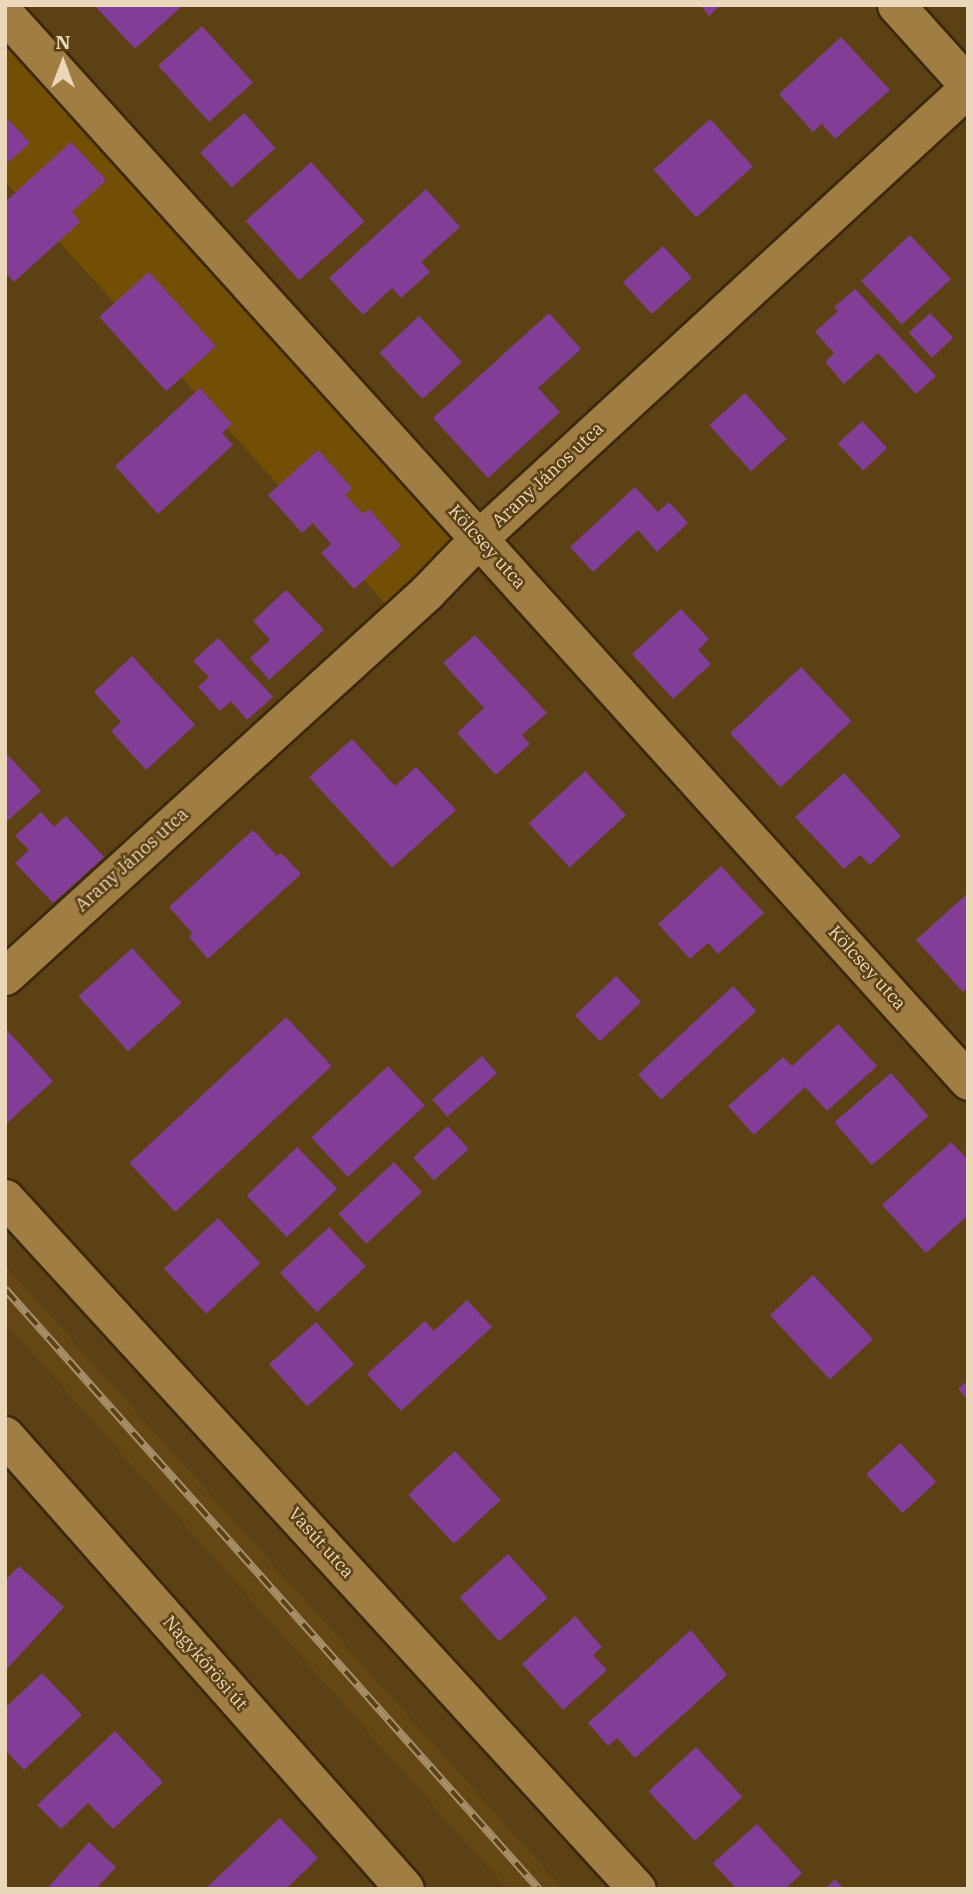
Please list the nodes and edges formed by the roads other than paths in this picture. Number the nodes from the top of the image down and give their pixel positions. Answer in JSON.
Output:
{"nodes":[{"id":1,"x":896,"y":5,"type":"edge"},
{"id":2,"x":5,"y":14,"type":"edge"},
{"id":3,"x":968,"y":87,"type":"edge"},
{"id":4,"x":479,"y":538,"type":"junction"},
{"id":5,"x":5,"y":975,"type":"edge"},
{"id":6,"x":968,"y":1081,"type":"edge"},
{"id":7,"x":5,"y":1198,"type":"edge"},
{"id":8,"x":5,"y":1436,"type":"edge"},
{"id":9,"x":405,"y":1889,"type":"edge"},
{"id":10,"x":637,"y":1889,"type":"edge"}],
"edges":[{"from":1,"to":3,"type":"street"},
{"from":2,"to":4,"type":"street","name":"Kölcsey utca"},
{"from":3,"to":4,"type":"street","name":"Arany János utca"},
{"from":4,"to":5,"type":"street","name":"Arany János utca"},
{"from":4,"to":6,"type":"street","name":"Kölcsey utca"},
{"from":7,"to":10,"type":"street","name":"Vasút utca"},
{"from":8,"to":9,"type":"main road","name":"Nagykőrösi út"}]}
